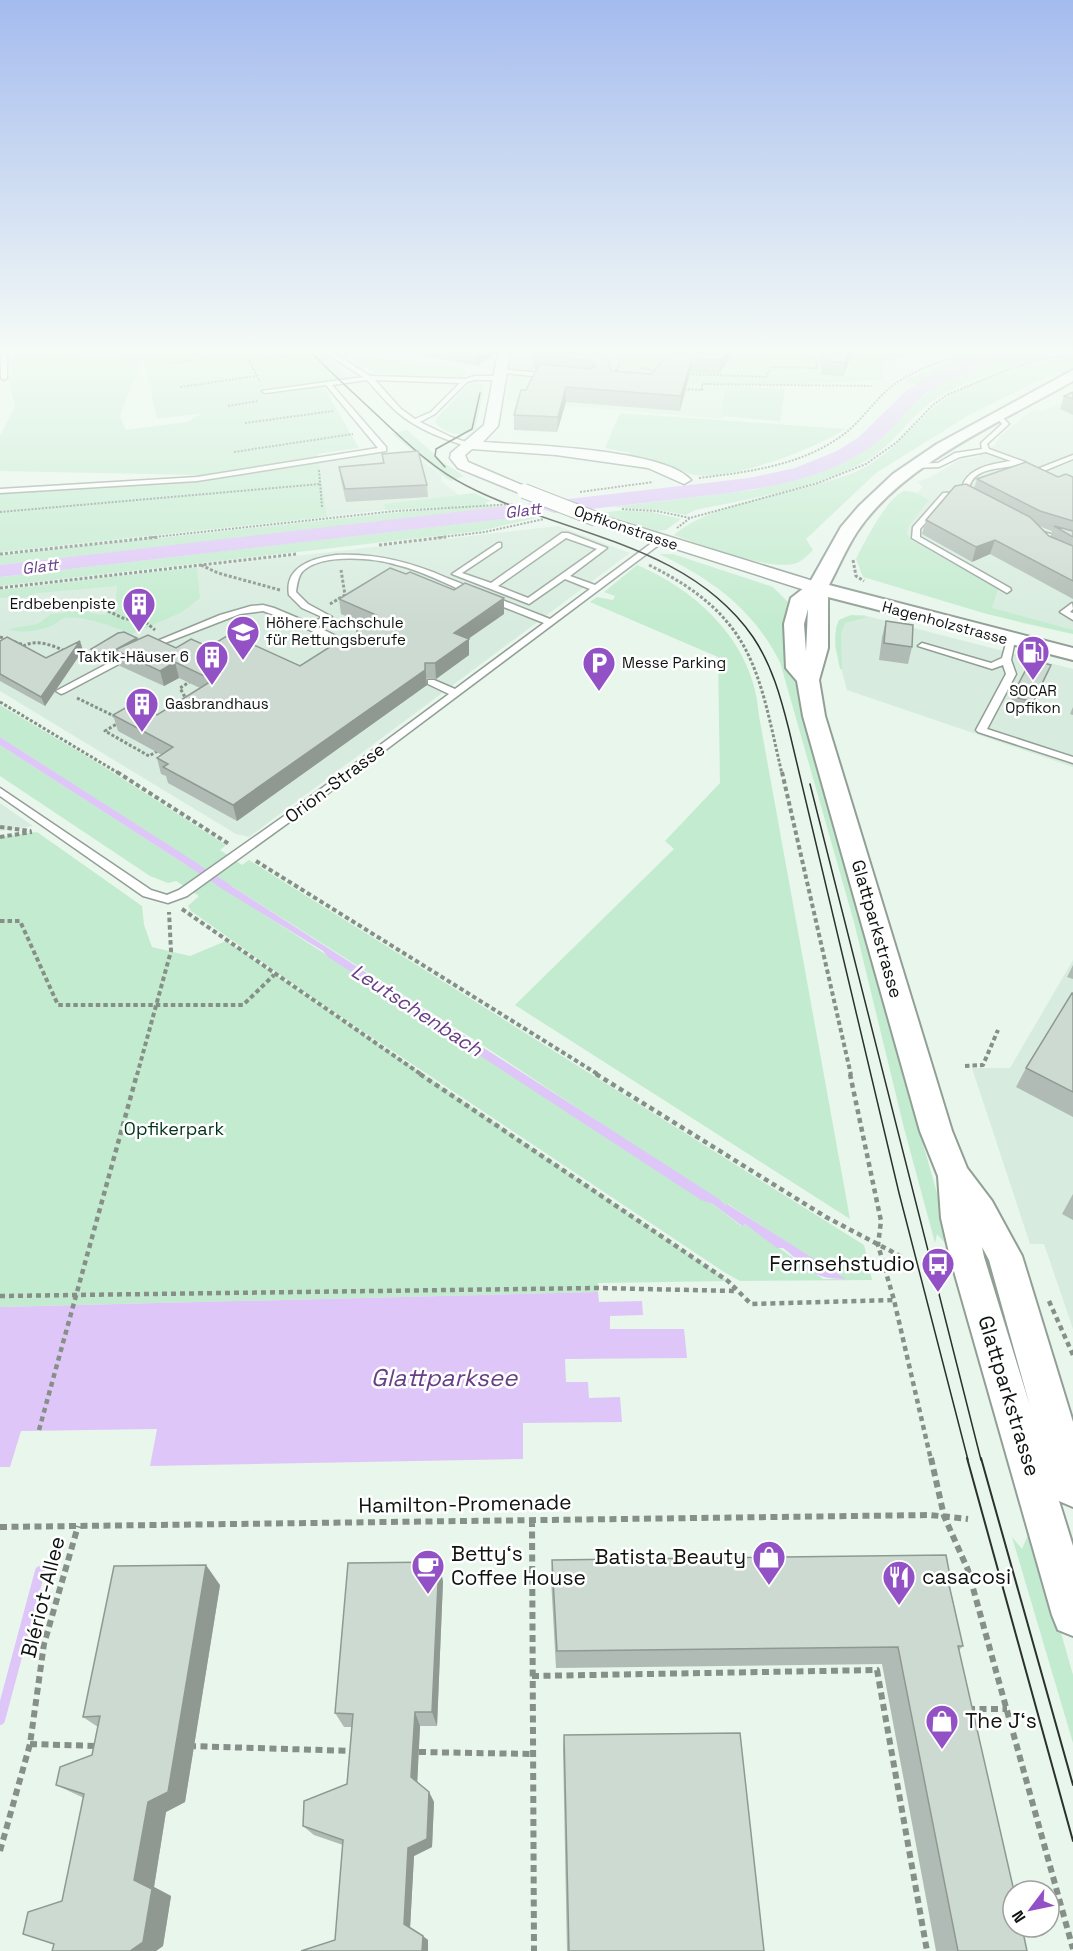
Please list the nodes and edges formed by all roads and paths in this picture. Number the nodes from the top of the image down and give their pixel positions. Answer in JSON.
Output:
{"nodes":[{"id":1,"x":287,"y":444,"type":"edge"},
{"id":2,"x":379,"y":444,"type":"edge"},
{"id":3,"x":467,"y":444,"type":"edge"},
{"id":4,"x":826,"y":444,"type":"edge"},
{"id":5,"x":894,"y":444,"type":"edge"},
{"id":6,"x":952,"y":444,"type":"edge"},
{"id":7,"x":983,"y":444,"type":"edge"},
{"id":8,"x":470,"y":445,"type":"junction"},
{"id":9,"x":986,"y":450,"type":"junction"},
{"id":10,"x":234,"y":452,"type":"dead end"},
{"id":11,"x":1073,"y":457,"type":"edge"},
{"id":12,"x":318,"y":458,"type":"junction"},
{"id":13,"x":1021,"y":462,"type":"junction"},
{"id":14,"x":915,"y":466,"type":"junction"},
{"id":15,"x":1036,"y":471,"type":"junction"},
{"id":16,"x":1049,"y":478,"type":"edge"},
{"id":17,"x":684,"y":480,"type":"junction"},
{"id":18,"x":320,"y":484,"type":"junction"},
{"id":19,"x":0,"y":491,"type":"edge"},
{"id":20,"x":578,"y":492,"type":"dead end"},
{"id":21,"x":964,"y":494,"type":"junction"},
{"id":22,"x":973,"y":499,"type":"edge"},
{"id":23,"x":493,"y":506,"type":"dead end"},
{"id":24,"x":322,"y":507,"type":"dead end"},
{"id":25,"x":624,"y":509,"type":"dead end"},
{"id":26,"x":0,"y":512,"type":"edge"},
{"id":27,"x":1021,"y":524,"type":"edge"},
{"id":28,"x":1030,"y":530,"type":"junction"},
{"id":29,"x":485,"y":532,"type":"dead end"},
{"id":30,"x":660,"y":541,"type":"junction"},
{"id":31,"x":1073,"y":543,"type":"edge"},
{"id":32,"x":376,"y":545,"type":"dead end"},
{"id":33,"x":498,"y":545,"type":"dead end"},
{"id":34,"x":1048,"y":547,"type":"edge"},
{"id":35,"x":0,"y":554,"type":"edge"},
{"id":36,"x":301,"y":554,"type":"dead end"},
{"id":37,"x":358,"y":557,"type":"junction"},
{"id":38,"x":634,"y":559,"type":"junction"},
{"id":39,"x":200,"y":565,"type":"junction"},
{"id":40,"x":563,"y":576,"type":"junction"},
{"id":41,"x":492,"y":586,"type":"junction"},
{"id":42,"x":0,"y":588,"type":"edge"},
{"id":43,"x":595,"y":588,"type":"junction"},
{"id":44,"x":817,"y":588,"type":"junction"},
{"id":45,"x":1007,"y":590,"type":"dead end"},
{"id":46,"x":292,"y":593,"type":"junction"},
{"id":47,"x":338,"y":600,"type":"edge"},
{"id":48,"x":147,"y":606,"type":"dead end"},
{"id":49,"x":1072,"y":606,"type":"edge"},
{"id":50,"x":108,"y":611,"type":"dead end"},
{"id":51,"x":1073,"y":617,"type":"edge"},
{"id":52,"x":142,"y":619,"type":"junction"},
{"id":53,"x":549,"y":622,"type":"junction"},
{"id":54,"x":311,"y":628,"type":"junction"},
{"id":55,"x":0,"y":637,"type":"edge"},
{"id":56,"x":171,"y":640,"type":"junction"},
{"id":57,"x":24,"y":645,"type":"junction"},
{"id":58,"x":922,"y":646,"type":"dead end"},
{"id":59,"x":354,"y":648,"type":"edge"},
{"id":60,"x":1009,"y":650,"type":"junction"},
{"id":61,"x":17,"y":651,"type":"edge"},
{"id":62,"x":1073,"y":654,"type":"edge"},
{"id":63,"x":94,"y":673,"type":"junction"},
{"id":64,"x":182,"y":675,"type":"edge"},
{"id":65,"x":431,"y":682,"type":"dead end"},
{"id":66,"x":61,"y":691,"type":"joint"},
{"id":67,"x":454,"y":693,"type":"junction"},
{"id":68,"x":0,"y":702,"type":"edge"},
{"id":69,"x":178,"y":703,"type":"edge"},
{"id":70,"x":168,"y":745,"type":"edge"},
{"id":71,"x":1073,"y":760,"type":"edge"},
{"id":72,"x":0,"y":791,"type":"edge"},
{"id":73,"x":0,"y":827,"type":"edge"},
{"id":74,"x":0,"y":837,"type":"edge"},
{"id":75,"x":237,"y":854,"type":"junction"},
{"id":76,"x":168,"y":899,"type":"junction"},
{"id":77,"x":0,"y":921,"type":"edge"},
{"id":78,"x":274,"y":975,"type":"junction"},
{"id":79,"x":156,"y":1006,"type":"junction"},
{"id":80,"x":998,"y":1030,"type":"dead end"},
{"id":81,"x":965,"y":1066,"type":"dead end"},
{"id":82,"x":954,"y":1176,"type":"junction"},
{"id":83,"x":878,"y":1245,"type":"junction"},
{"id":84,"x":904,"y":1258,"type":"dead end"},
{"id":85,"x":738,"y":1291,"type":"junction"},
{"id":86,"x":76,"y":1295,"type":"junction"},
{"id":87,"x":1047,"y":1295,"type":"dead end"},
{"id":88,"x":0,"y":1296,"type":"edge"},
{"id":89,"x":894,"y":1300,"type":"junction"},
{"id":90,"x":1073,"y":1355,"type":"edge"},
{"id":91,"x":39,"y":1431,"type":"dead end"},
{"id":92,"x":1073,"y":1487,"type":"edge"},
{"id":93,"x":944,"y":1516,"type":"junction"},
{"id":94,"x":968,"y":1519,"type":"dead end"},
{"id":95,"x":532,"y":1520,"type":"junction"},
{"id":96,"x":78,"y":1526,"type":"junction"},
{"id":97,"x":0,"y":1527,"type":"edge"},
{"id":98,"x":1072,"y":1611,"type":"edge"},
{"id":99,"x":532,"y":1676,"type":"junction"},
{"id":100,"x":958,"y":1709,"type":"edge"},
{"id":101,"x":1006,"y":1709,"type":"junction"},
{"id":102,"x":30,"y":1744,"type":"junction"},
{"id":103,"x":106,"y":1746,"type":"edge"},
{"id":104,"x":177,"y":1746,"type":"edge"},
{"id":105,"x":360,"y":1751,"type":"edge"},
{"id":106,"x":419,"y":1752,"type":"dead end"},
{"id":107,"x":533,"y":1754,"type":"junction"},
{"id":108,"x":0,"y":1851,"type":"edge"},
{"id":109,"x":1073,"y":1948,"type":"edge"},
{"id":110,"x":534,"y":1951,"type":"edge"},
{"id":111,"x":927,"y":1951,"type":"edge"}],
"edges":[{"from":1,"to":10,"type":"path"},
{"from":2,"to":12,"type":"lane"},
{"from":3,"to":8,"type":"lane"},
{"from":4,"to":17,"type":"path"},
{"from":5,"to":25,"type":"path"},
{"from":6,"to":14,"type":"street","name":"Glattparkstrasse"},
{"from":7,"to":9,"type":"lane"},
{"from":8,"to":17,"type":"street"},
{"from":8,"to":30,"type":"street","name":"Opfikonstrasse","bridge":true},
{"from":9,"to":13,"type":"lane"},
{"from":9,"to":14,"type":"lane"},
{"from":11,"to":15,"type":"lane"},
{"from":12,"to":18,"type":"path"},
{"from":12,"to":19,"type":"lane"},
{"from":13,"to":15,"type":"lane"},
{"from":13,"to":21,"type":"lane"},
{"from":14,"to":44,"type":"street","name":"Glattparkstrasse"},
{"from":15,"to":16,"type":"lane"},
{"from":17,"to":20,"type":"path"},
{"from":18,"to":24,"type":"path"},
{"from":18,"to":26,"type":"path"},
{"from":21,"to":22,"type":"lane"},
{"from":21,"to":45,"type":"lane"},
{"from":23,"to":35,"type":"path"},
{"from":27,"to":28,"type":"lane"},
{"from":28,"to":31,"type":"lane"},
{"from":28,"to":34,"type":"lane"},
{"from":29,"to":32,"type":"path"},
{"from":30,"to":38,"type":"lane","name":"Orion-Strasse"},
{"from":30,"to":44,"type":"street","name":"Opfikonstrasse"},
{"from":33,"to":41,"type":"lane"},
{"from":36,"to":39,"type":"path"},
{"from":37,"to":46,"type":"lane"},
{"from":37,"to":47,"type":"path"},
{"from":37,"to":53,"type":"lane"},
{"from":38,"to":43,"type":"lane","name":"Orion-Strasse"},
{"from":38,"to":83,"type":"path"},
{"from":39,"to":42,"type":"path"},
{"from":39,"to":46,"type":"path"},
{"from":40,"to":41,"type":"lane"},
{"from":40,"to":41,"type":"lane"},
{"from":40,"to":43,"type":"lane"},
{"from":43,"to":53,"type":"lane","name":"Orion-Strasse"},
{"from":44,"to":60,"type":"street","name":"Hagenholzstrasse"},
{"from":44,"to":82,"type":"street","name":"Glattparkstrasse"},
{"from":46,"to":54,"type":"lane"},
{"from":48,"to":52,"type":"path"},
{"from":49,"to":51,"type":"lane"},
{"from":50,"to":52,"type":"path"},
{"from":52,"to":56,"type":"path"},
{"from":53,"to":67,"type":"lane","name":"Orion-Strasse"},
{"from":54,"to":56,"type":"lane"},
{"from":54,"to":59,"type":"lane"},
{"from":55,"to":57,"type":"path"},
{"from":56,"to":63,"type":"lane"},
{"from":57,"to":61,"type":"path"},
{"from":57,"to":63,"type":"path"},
{"from":58,"to":60,"type":"lane"},
{"from":60,"to":62,"type":"street","name":"Hagenholzstrasse"},
{"from":60,"to":71,"type":"lane"},
{"from":63,"to":66,"type":"lane"},
{"from":64,"to":69,"type":"path"},
{"from":65,"to":67,"type":"lane"},
{"from":66,"to":70,"type":"path"},
{"from":67,"to":75,"type":"lane","name":"Orion-Strasse"},
{"from":68,"to":75,"type":"path"},
{"from":72,"to":76,"type":"lane"},
{"from":73,"to":74,"type":"path"},
{"from":75,"to":76,"type":"lane","name":"Orion-Strasse"},
{"from":75,"to":83,"type":"path"},
{"from":76,"to":78,"type":"path"},
{"from":76,"to":79,"type":"path"},
{"from":77,"to":79,"type":"path"},
{"from":78,"to":79,"type":"path"},
{"from":78,"to":85,"type":"path"},
{"from":79,"to":86,"type":"path"},
{"from":80,"to":81,"type":"path"},
{"from":82,"to":92,"type":"street","name":"Glattparkstrasse"},
{"from":82,"to":98,"type":"street","name":"Glattparkstrasse"},
{"from":83,"to":84,"type":"path"},
{"from":83,"to":89,"type":"path"},
{"from":85,"to":86,"type":"path"},
{"from":85,"to":89,"type":"path"},
{"from":86,"to":88,"type":"path"},
{"from":86,"to":91,"type":"path"},
{"from":87,"to":90,"type":"path"},
{"from":89,"to":93,"type":"path"},
{"from":93,"to":94,"type":"path","name":"Hamilton-Promenade"},
{"from":93,"to":95,"type":"path","name":"Hamilton-Promenade"},
{"from":93,"to":101,"type":"path"},
{"from":95,"to":96,"type":"path","name":"Hamilton-Promenade"},
{"from":95,"to":99,"type":"path"},
{"from":96,"to":97,"type":"path","name":"Hamilton-Promenade"},
{"from":96,"to":102,"type":"path","name":"Blériot-Allee"},
{"from":99,"to":107,"type":"path"},
{"from":99,"to":111,"type":"path"},
{"from":100,"to":101,"type":"path"},
{"from":101,"to":109,"type":"path"},
{"from":102,"to":103,"type":"path"},
{"from":102,"to":108,"type":"path","name":"Blériot-Allee"},
{"from":104,"to":105,"type":"path"},
{"from":106,"to":107,"type":"path"},
{"from":107,"to":110,"type":"path"}]}
